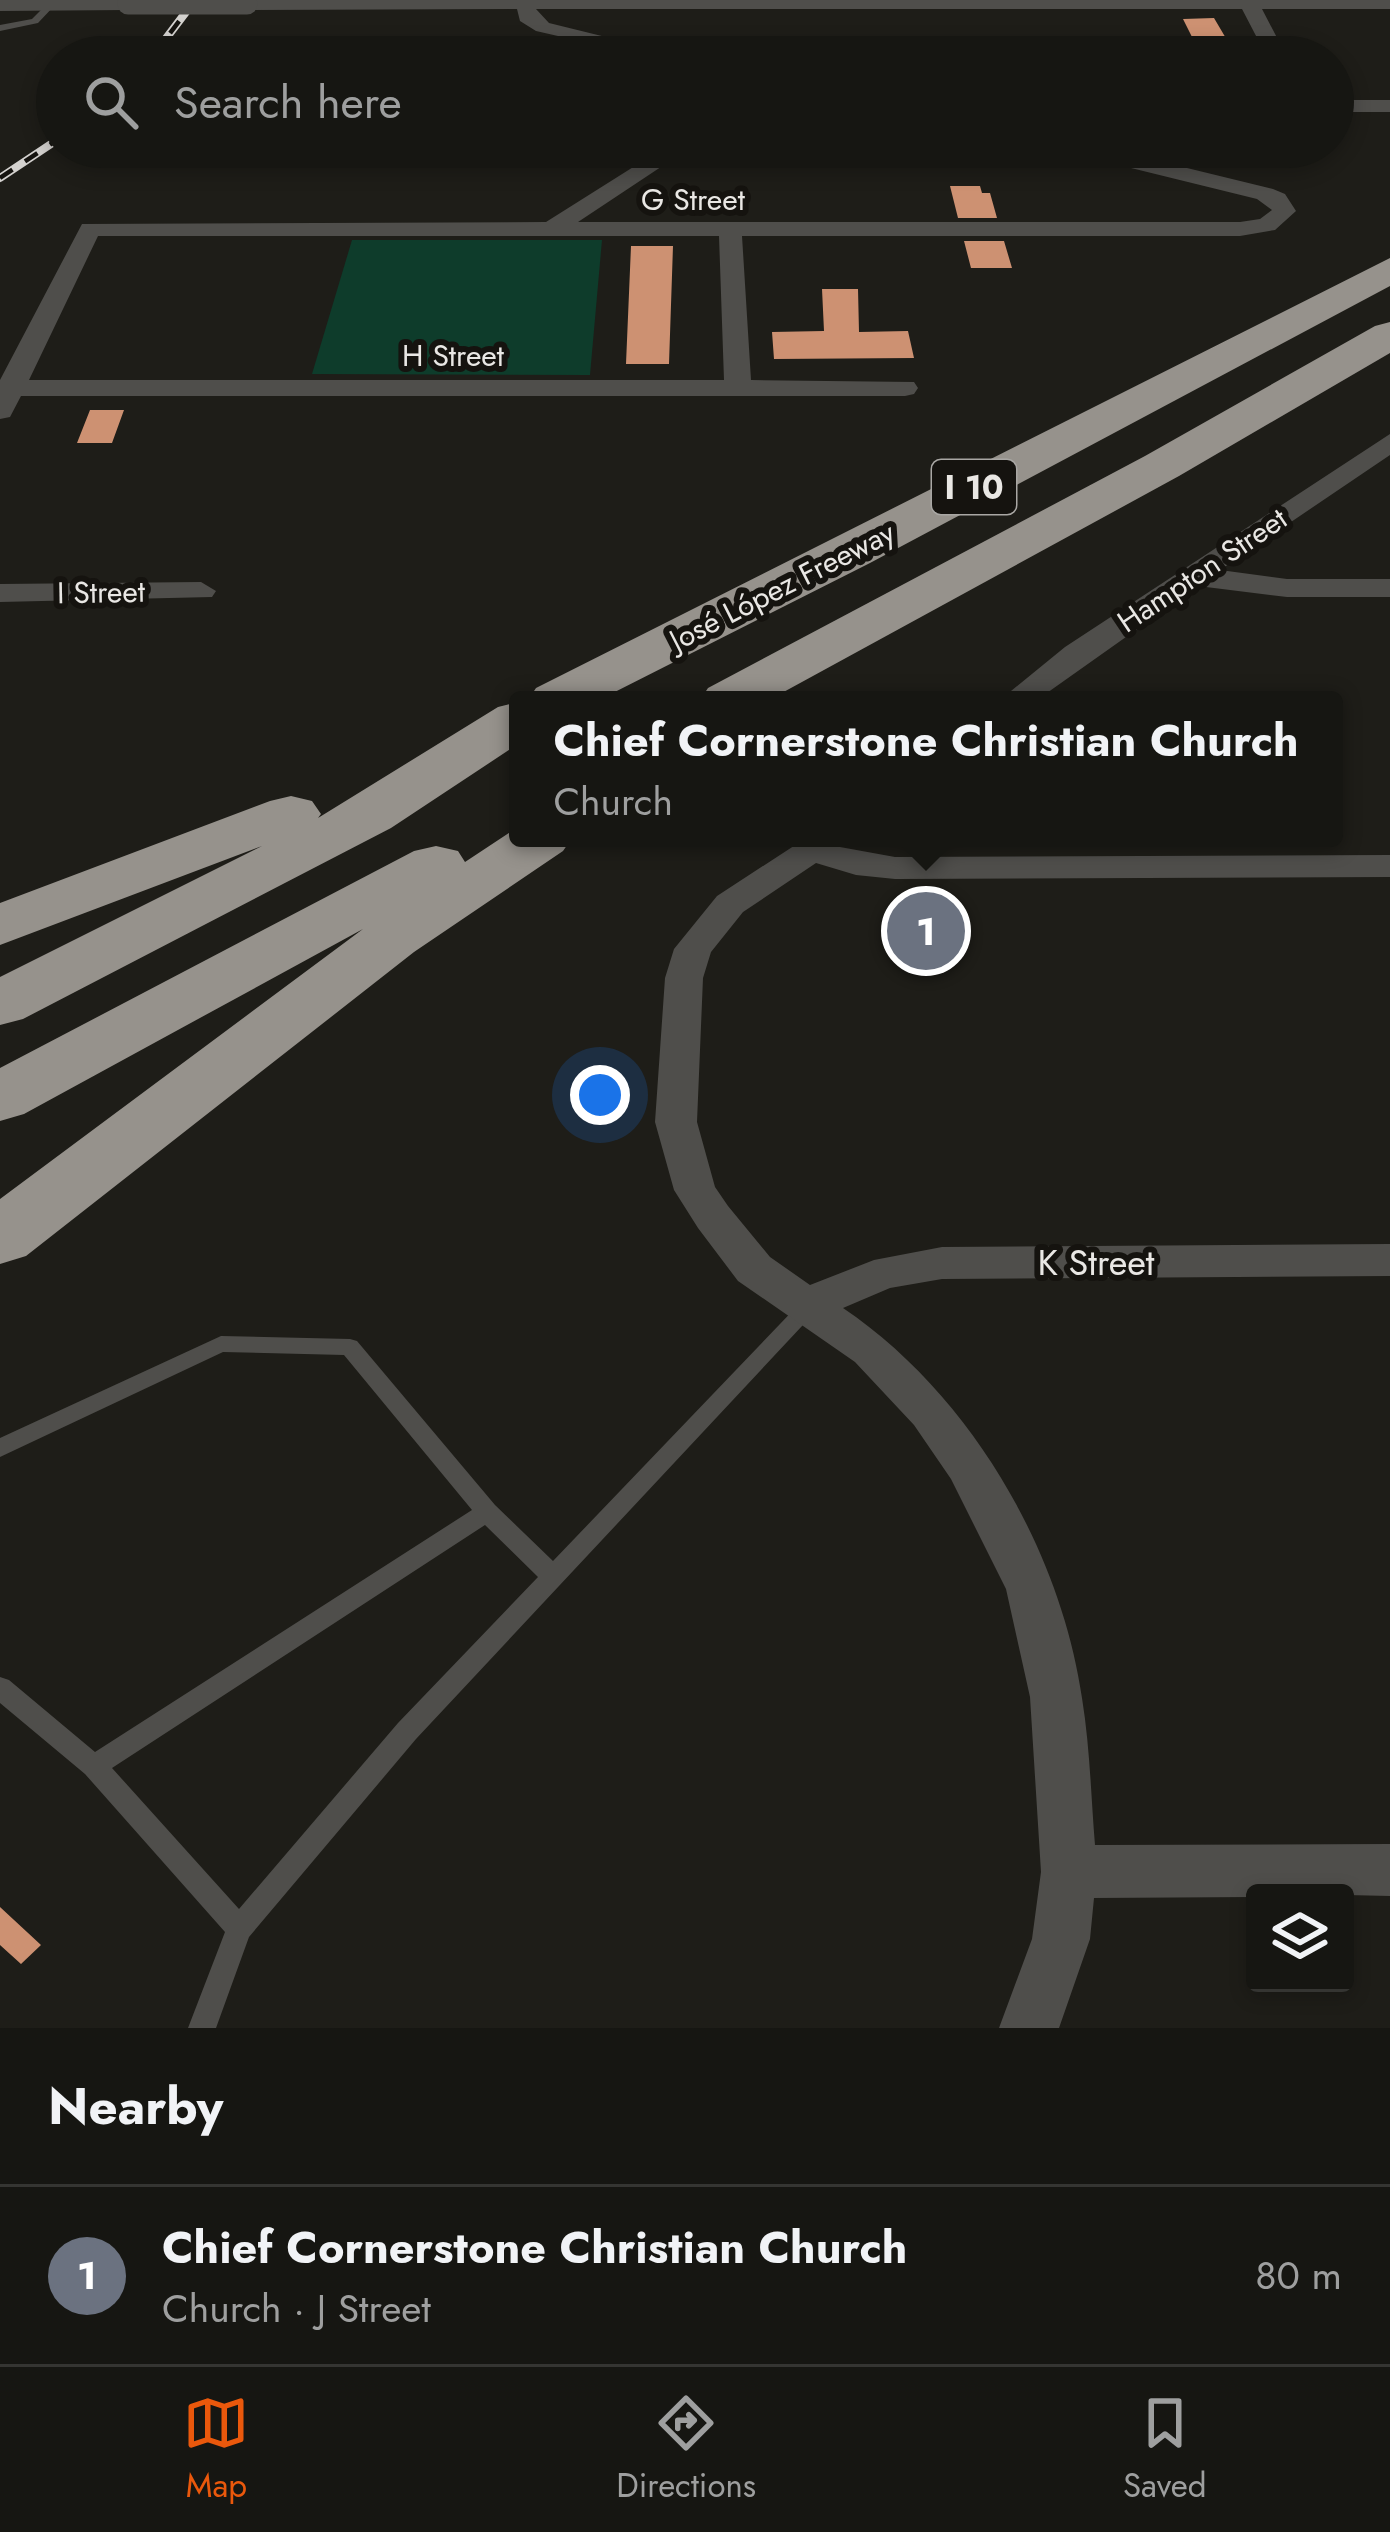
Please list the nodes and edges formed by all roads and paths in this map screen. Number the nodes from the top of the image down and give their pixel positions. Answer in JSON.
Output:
{"nodes":[{"id":1,"x":1172,"y":1,"type":"edge"},
{"id":2,"x":432,"y":2,"type":"edge"},
{"id":3,"x":630,"y":2,"type":"edge"},
{"id":4,"x":847,"y":2,"type":"edge"},
{"id":5,"x":526,"y":3,"type":"junction"},
{"id":6,"x":1249,"y":3,"type":"edge"},
{"id":7,"x":1390,"y":3,"type":"edge"},
{"id":8,"x":0,"y":5,"type":"edge"},
{"id":9,"x":51,"y":5,"type":"junction"},
{"id":10,"x":0,"y":28,"type":"edge"},
{"id":11,"x":582,"y":36,"type":"edge"},
{"id":12,"x":1266,"y":36,"type":"edge"},
{"id":13,"x":1354,"y":106,"type":"edge"},
{"id":14,"x":1390,"y":106,"type":"edge"},
{"id":15,"x":647,"y":168,"type":"edge"},
{"id":16,"x":1160,"y":168,"type":"edge"},
{"id":17,"x":551,"y":230,"type":"junction"},
{"id":18,"x":730,"y":230,"type":"junction"},
{"id":19,"x":1390,"y":269,"type":"edge"},
{"id":20,"x":1390,"y":335,"type":"edge"},
{"id":21,"x":738,"y":388,"type":"junction"},
{"id":22,"x":905,"y":388,"type":"dead end"},
{"id":23,"x":4,"y":396,"type":"edge"},
{"id":24,"x":1390,"y":442,"type":"edge"},
{"id":25,"x":1194,"y":576,"type":"junction"},
{"id":26,"x":1390,"y":588,"type":"edge"},
{"id":27,"x":201,"y":591,"type":"dead end"},
{"id":28,"x":0,"y":593,"type":"edge"},
{"id":29,"x":574,"y":691,"type":"edge"},
{"id":30,"x":748,"y":691,"type":"edge"},
{"id":31,"x":1029,"y":691,"type":"edge"},
{"id":32,"x":509,"y":722,"type":"edge"},
{"id":33,"x":509,"y":726,"type":"edge"},
{"id":34,"x":509,"y":825,"type":"edge"},
{"id":35,"x":528,"y":847,"type":"edge"},
{"id":36,"x":816,"y":847,"type":"edge"},
{"id":37,"x":825,"y":847,"type":"edge"},
{"id":38,"x":1390,"y":866,"type":"edge"},
{"id":39,"x":0,"y":925,"type":"edge"},
{"id":40,"x":0,"y":1004,"type":"edge"},
{"id":41,"x":0,"y":1097,"type":"edge"},
{"id":42,"x":0,"y":1237,"type":"edge"},
{"id":43,"x":1390,"y":1260,"type":"edge"},
{"id":44,"x":810,"y":1305,"type":"junction"},
{"id":45,"x":0,"y":1448,"type":"edge"},
{"id":46,"x":487,"y":1512,"type":"junction"},
{"id":47,"x":553,"y":1576,"type":"junction"},
{"id":48,"x":0,"y":1688,"type":"edge"},
{"id":49,"x":94,"y":1766,"type":"junction"},
{"id":50,"x":1390,"y":1870,"type":"edge"},
{"id":51,"x":1069,"y":1872,"type":"junction"},
{"id":52,"x":239,"y":1929,"type":"junction"},
{"id":53,"x":202,"y":2028,"type":"edge"},
{"id":54,"x":1030,"y":2028,"type":"edge"}],
"edges":[{"from":1,"to":4,"type":"street"},
{"from":1,"to":6,"type":"street"},
{"from":2,"to":5,"type":"street"},
{"from":2,"to":9,"type":"street","bridge":true},
{"from":3,"to":4,"type":"street"},
{"from":3,"to":5,"type":"street"},
{"from":5,"to":11,"type":"street"},
{"from":6,"to":7,"type":"street"},
{"from":6,"to":12,"type":"street"},
{"from":8,"to":9,"type":"street"},
{"from":9,"to":10,"type":"lane"},
{"from":13,"to":14,"type":"street"},
{"from":15,"to":17,"type":"street"},
{"from":16,"to":18,"type":"street","name":"G Street"},
{"from":17,"to":18,"type":"street","name":"G Street"},
{"from":17,"to":23,"type":"street","name":"G Street"},
{"from":18,"to":21,"type":"street"},
{"from":19,"to":29,"type":"highway","name":"José López Freeway","number":"I 10"},
{"from":20,"to":30,"type":"highway","name":"José López Freeway","number":"I 10"},
{"from":21,"to":22,"type":"street","name":"H Street"},
{"from":21,"to":23,"type":"street","name":"H Street"},
{"from":24,"to":25,"type":"street","name":"Hampton Street"},
{"from":25,"to":26,"type":"street"},
{"from":25,"to":31,"type":"street","name":"Hampton Street"},
{"from":27,"to":28,"type":"street","name":"I Street"},
{"from":32,"to":39,"type":"highway"},
{"from":33,"to":40,"type":"highway","name":"José López Freeway","number":"I 10"},
{"from":34,"to":41,"type":"highway"},
{"from":35,"to":42,"type":"highway"},
{"from":36,"to":44,"type":"street"},
{"from":37,"to":38,"type":"street"},
{"from":43,"to":44,"type":"street","name":"K Street"},
{"from":44,"to":47,"type":"lane"},
{"from":44,"to":51,"type":"street"},
{"from":45,"to":46,"type":"lane"},
{"from":46,"to":47,"type":"lane"},
{"from":46,"to":49,"type":"lane"},
{"from":47,"to":52,"type":"lane"},
{"from":48,"to":49,"type":"lane"},
{"from":49,"to":52,"type":"lane"},
{"from":50,"to":51,"type":"street"},
{"from":51,"to":54,"type":"street"},
{"from":52,"to":53,"type":"lane"}]}
